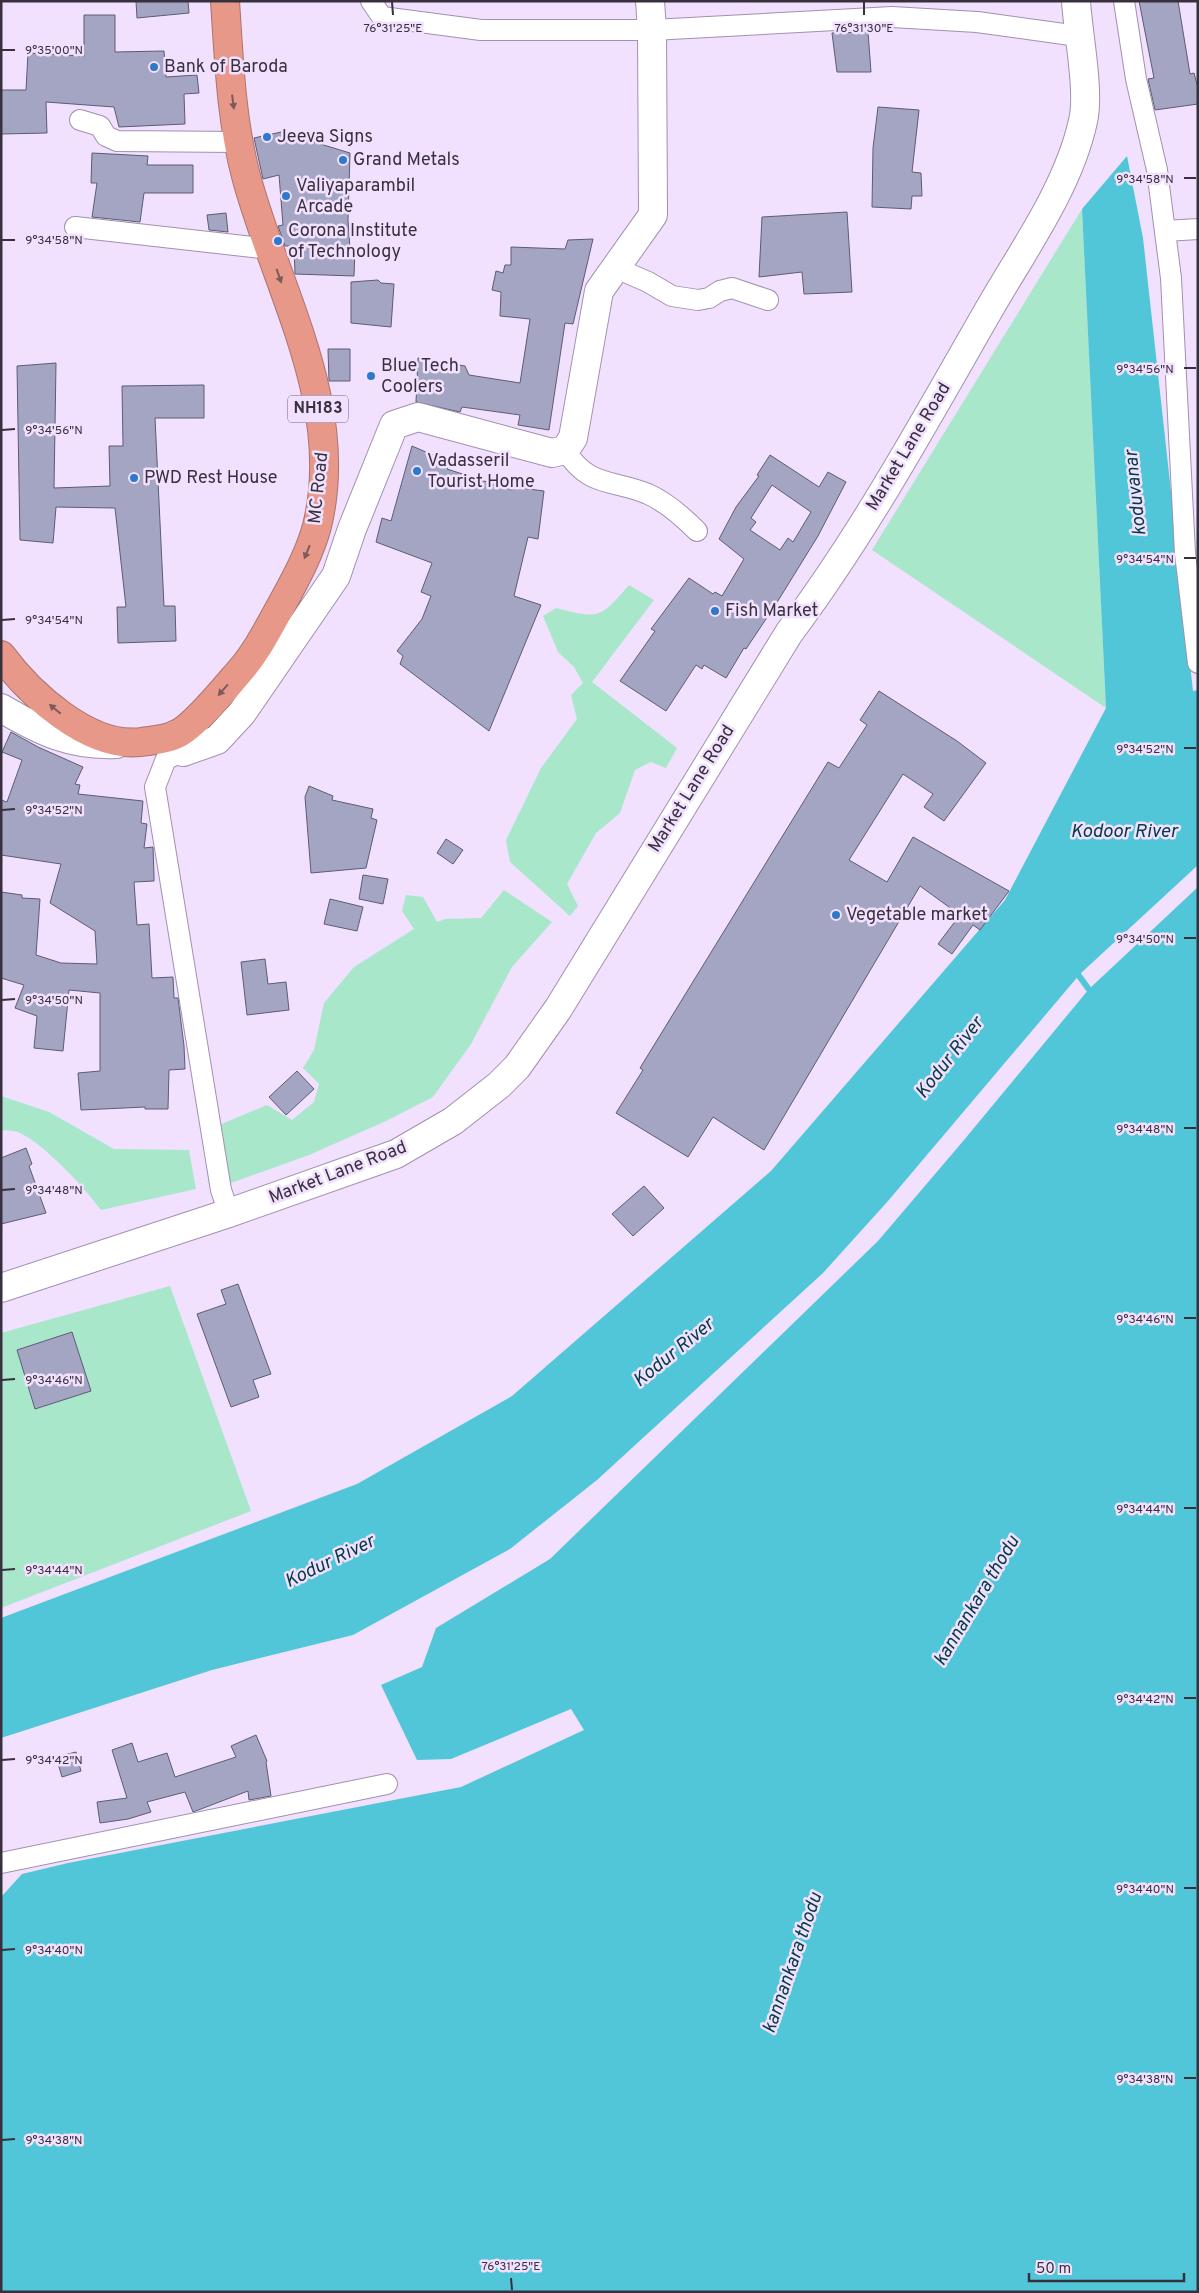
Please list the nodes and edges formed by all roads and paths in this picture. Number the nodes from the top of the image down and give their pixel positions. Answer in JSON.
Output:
{"nodes":[{"id":1,"x":225,"y":1,"type":"edge"},
{"id":2,"x":371,"y":1,"type":"edge"},
{"id":3,"x":650,"y":1,"type":"edge"},
{"id":4,"x":1076,"y":1,"type":"edge"},
{"id":5,"x":1124,"y":1,"type":"edge"},
{"id":6,"x":652,"y":30,"type":"junction"},
{"id":7,"x":1078,"y":36,"type":"junction"},
{"id":8,"x":80,"y":120,"type":"dead end"},
{"id":9,"x":238,"y":142,"type":"junction"},
{"id":10,"x":75,"y":227,"type":"dead end"},
{"id":11,"x":1198,"y":229,"type":"edge"},
{"id":12,"x":1165,"y":232,"type":"junction"},
{"id":13,"x":270,"y":249,"type":"junction"},
{"id":14,"x":616,"y":268,"type":"junction"},
{"id":15,"x":768,"y":300,"type":"dead end"},
{"id":16,"x":565,"y":450,"type":"junction"},
{"id":17,"x":697,"y":531,"type":"dead end"},
{"id":18,"x":1,"y":655,"type":"edge"},
{"id":19,"x":1198,"y":663,"type":"edge"},
{"id":20,"x":2,"y":710,"type":"edge"},
{"id":21,"x":130,"y":743,"type":"junction"},
{"id":22,"x":179,"y":744,"type":"junction"},
{"id":23,"x":229,"y":1214,"type":"junction"},
{"id":24,"x":1,"y":1288,"type":"edge"},
{"id":25,"x":387,"y":1784,"type":"dead end"},
{"id":26,"x":1,"y":1863,"type":"edge"}],
"edges":[{"from":1,"to":9,"type":"highway","name":"MC Road","number":"NH183","one_way":true},
{"from":2,"to":6,"type":"street"},
{"from":3,"to":6,"type":"main road"},
{"from":4,"to":7,"type":"main road","name":"Market Lane Road"},
{"from":5,"to":12,"type":"street"},
{"from":6,"to":7,"type":"street"},
{"from":6,"to":14,"type":"main road"},
{"from":7,"to":23,"type":"main road","name":"Market Lane Road"},
{"from":8,"to":9,"type":"street"},
{"from":9,"to":13,"type":"highway","name":"MC Road","number":"NH183"},
{"from":10,"to":13,"type":"street"},
{"from":11,"to":12,"type":"street"},
{"from":12,"to":19,"type":"street"},
{"from":13,"to":22,"type":"highway","name":"MC Road","number":"NH183","one_way":true},
{"from":14,"to":15,"type":"street"},
{"from":14,"to":16,"type":"main road"},
{"from":16,"to":17,"type":"street"},
{"from":16,"to":22,"type":"main road"},
{"from":21,"to":18,"type":"highway","name":"MC Road","number":"NH183","one_way":true},
{"from":20,"to":21,"type":"main road"},
{"from":21,"to":22,"type":"highway","name":"MC Road","number":"NH183"},
{"from":22,"to":23,"type":"street"},
{"from":23,"to":24,"type":"main road","name":"Market Lane Road"},
{"from":25,"to":26,"type":"street"}]}
